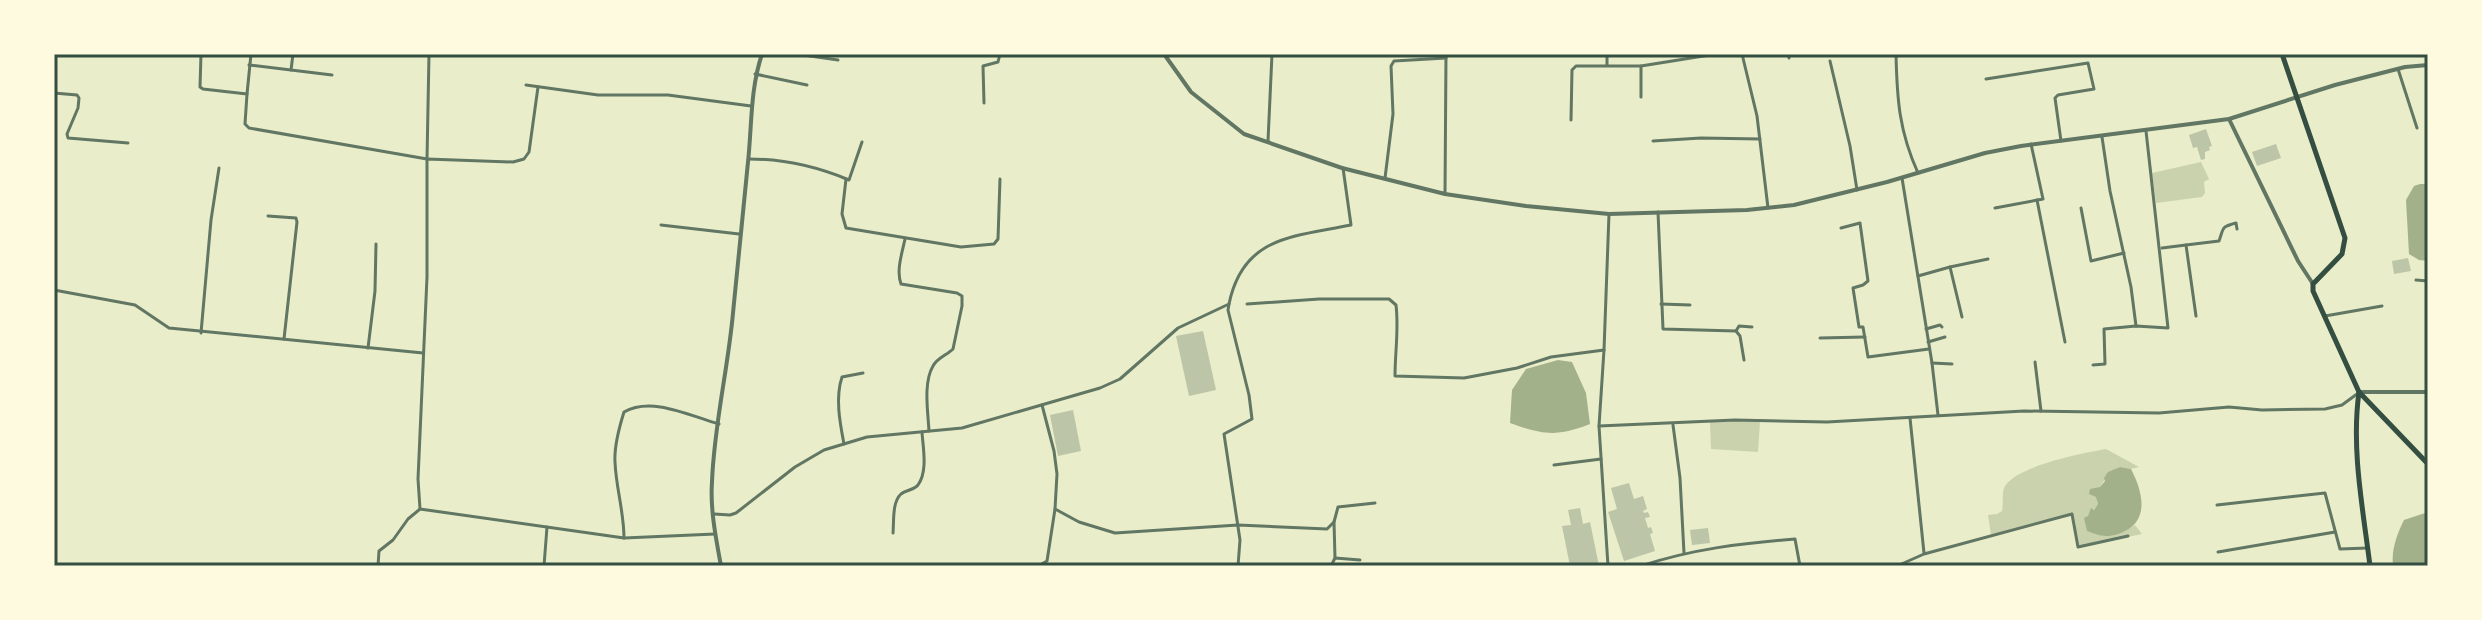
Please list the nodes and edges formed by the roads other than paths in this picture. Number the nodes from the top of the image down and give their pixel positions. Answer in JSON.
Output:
{"nodes":[{"id":1,"x":189,"y":54,"type":"edge"},
{"id":2,"x":251,"y":54,"type":"edge"},
{"id":3,"x":293,"y":54,"type":"edge"},
{"id":4,"x":335,"y":54,"type":"edge"},
{"id":5,"x":429,"y":54,"type":"edge"},
{"id":6,"x":762,"y":54,"type":"edge"},
{"id":7,"x":796,"y":54,"type":"edge"},
{"id":8,"x":1000,"y":54,"type":"edge"},
{"id":9,"x":1164,"y":54,"type":"edge"},
{"id":10,"x":1272,"y":54,"type":"edge"},
{"id":11,"x":1607,"y":54,"type":"edge"},
{"id":12,"x":1716,"y":54,"type":"edge"},
{"id":13,"x":1742,"y":54,"type":"edge"},
{"id":14,"x":1896,"y":54,"type":"edge"},
{"id":15,"x":2282,"y":54,"type":"edge"},
{"id":16,"x":201,"y":55,"type":"edge"},
{"id":17,"x":343,"y":55,"type":"edge"},
{"id":18,"x":1446,"y":56,"type":"edge"},
{"id":19,"x":838,"y":60,"type":"dead end"},
{"id":20,"x":1830,"y":61,"type":"dead end"},
{"id":21,"x":249,"y":65,"type":"junction"},
{"id":22,"x":1607,"y":65,"type":"junction"},
{"id":23,"x":2428,"y":65,"type":"edge"},
{"id":24,"x":1641,"y":66,"type":"junction"},
{"id":25,"x":2398,"y":69,"type":"junction"},
{"id":26,"x":291,"y":70,"type":"junction"},
{"id":27,"x":755,"y":74,"type":"junction"},
{"id":28,"x":332,"y":75,"type":"dead end"},
{"id":29,"x":1986,"y":79,"type":"dead end"},
{"id":30,"x":526,"y":85,"type":"dead end"},
{"id":31,"x":807,"y":85,"type":"dead end"},
{"id":32,"x":538,"y":87,"type":"junction"},
{"id":33,"x":54,"y":93,"type":"edge"},
{"id":34,"x":247,"y":94,"type":"junction"},
{"id":35,"x":1641,"y":97,"type":"dead end"},
{"id":36,"x":2299,"y":98,"type":"junction"},
{"id":37,"x":984,"y":103,"type":"dead end"},
{"id":38,"x":751,"y":106,"type":"junction"},
{"id":39,"x":2229,"y":119,"type":"junction"},
{"id":40,"x":1571,"y":120,"type":"dead end"},
{"id":41,"x":2417,"y":128,"type":"dead end"},
{"id":42,"x":2146,"y":131,"type":"junction"},
{"id":43,"x":2102,"y":136,"type":"junction"},
{"id":44,"x":1760,"y":139,"type":"junction"},
{"id":45,"x":1268,"y":141,"type":"junction"},
{"id":46,"x":1653,"y":141,"type":"dead end"},
{"id":47,"x":2061,"y":141,"type":"junction"},
{"id":48,"x":862,"y":142,"type":"dead end"},
{"id":49,"x":128,"y":143,"type":"dead end"},
{"id":50,"x":2031,"y":144,"type":"junction"},
{"id":51,"x":427,"y":159,"type":"junction"},
{"id":52,"x":749,"y":159,"type":"junction"},
{"id":53,"x":219,"y":168,"type":"dead end"},
{"id":54,"x":1342,"y":168,"type":"junction"},
{"id":55,"x":1918,"y":173,"type":"junction"},
{"id":56,"x":1385,"y":178,"type":"junction"},
{"id":57,"x":1902,"y":178,"type":"junction"},
{"id":58,"x":846,"y":179,"type":"junction"},
{"id":59,"x":1000,"y":179,"type":"dead end"},
{"id":60,"x":1857,"y":190,"type":"junction"},
{"id":61,"x":1445,"y":194,"type":"junction"},
{"id":62,"x":2037,"y":200,"type":"junction"},
{"id":63,"x":1768,"y":208,"type":"junction"},
{"id":64,"x":1995,"y":208,"type":"dead end"},
{"id":65,"x":2081,"y":208,"type":"dead end"},
{"id":66,"x":1658,"y":212,"type":"junction"},
{"id":67,"x":1609,"y":214,"type":"junction"},
{"id":68,"x":268,"y":216,"type":"dead end"},
{"id":69,"x":661,"y":225,"type":"dead end"},
{"id":70,"x":1841,"y":228,"type":"dead end"},
{"id":71,"x":2237,"y":229,"type":"dead end"},
{"id":72,"x":739,"y":234,"type":"junction"},
{"id":73,"x":905,"y":239,"type":"junction"},
{"id":74,"x":376,"y":244,"type":"dead end"},
{"id":75,"x":2186,"y":245,"type":"junction"},
{"id":76,"x":2161,"y":249,"type":"junction"},
{"id":77,"x":2124,"y":253,"type":"junction"},
{"id":78,"x":1988,"y":259,"type":"dead end"},
{"id":79,"x":1950,"y":267,"type":"junction"},
{"id":80,"x":1918,"y":276,"type":"junction"},
{"id":81,"x":2416,"y":280,"type":"dead end"},
{"id":82,"x":2428,"y":281,"type":"edge"},
{"id":83,"x":2313,"y":284,"type":"junction"},
{"id":84,"x":54,"y":290,"type":"edge"},
{"id":85,"x":1229,"y":304,"type":"junction"},
{"id":86,"x":1247,"y":304,"type":"dead end"},
{"id":87,"x":1661,"y":304,"type":"junction"},
{"id":88,"x":1690,"y":305,"type":"dead end"},
{"id":89,"x":2382,"y":306,"type":"dead end"},
{"id":90,"x":2196,"y":316,"type":"dead end"},
{"id":91,"x":2325,"y":316,"type":"junction"},
{"id":92,"x":1962,"y":317,"type":"dead end"},
{"id":93,"x":2136,"y":326,"type":"junction"},
{"id":94,"x":1752,"y":327,"type":"dead end"},
{"id":95,"x":1942,"y":327,"type":"dead end"},
{"id":96,"x":1926,"y":329,"type":"junction"},
{"id":97,"x":1736,"y":331,"type":"junction"},
{"id":98,"x":201,"y":333,"type":"junction"},
{"id":99,"x":1865,"y":337,"type":"junction"},
{"id":100,"x":1945,"y":337,"type":"dead end"},
{"id":101,"x":1820,"y":338,"type":"dead end"},
{"id":102,"x":284,"y":339,"type":"junction"},
{"id":103,"x":1928,"y":342,"type":"junction"},
{"id":104,"x":2065,"y":342,"type":"dead end"},
{"id":105,"x":368,"y":348,"type":"junction"},
{"id":106,"x":1929,"y":349,"type":"junction"},
{"id":107,"x":1604,"y":350,"type":"junction"},
{"id":108,"x":423,"y":353,"type":"junction"},
{"id":109,"x":1744,"y":360,"type":"dead end"},
{"id":110,"x":2035,"y":362,"type":"dead end"},
{"id":111,"x":1932,"y":363,"type":"junction"},
{"id":112,"x":1952,"y":364,"type":"dead end"},
{"id":113,"x":2093,"y":365,"type":"dead end"},
{"id":114,"x":863,"y":373,"type":"dead end"},
{"id":115,"x":2359,"y":392,"type":"junction"},
{"id":116,"x":2428,"y":392,"type":"edge"},
{"id":117,"x":1042,"y":405,"type":"junction"},
{"id":118,"x":2041,"y":411,"type":"junction"},
{"id":119,"x":1938,"y":416,"type":"junction"},
{"id":120,"x":1910,"y":418,"type":"junction"},
{"id":121,"x":719,"y":424,"type":"junction"},
{"id":122,"x":1673,"y":424,"type":"junction"},
{"id":123,"x":1599,"y":426,"type":"junction"},
{"id":124,"x":929,"y":431,"type":"junction"},
{"id":125,"x":922,"y":432,"type":"junction"},
{"id":126,"x":844,"y":444,"type":"junction"},
{"id":127,"x":1601,"y":459,"type":"junction"},
{"id":128,"x":2428,"y":464,"type":"edge"},
{"id":129,"x":1554,"y":465,"type":"dead end"},
{"id":130,"x":1375,"y":503,"type":"dead end"},
{"id":131,"x":2217,"y":505,"type":"dead end"},
{"id":132,"x":420,"y":509,"type":"junction"},
{"id":133,"x":1055,"y":509,"type":"junction"},
{"id":134,"x":714,"y":514,"type":"junction"},
{"id":135,"x":1334,"y":522,"type":"junction"},
{"id":136,"x":1238,"y":525,"type":"junction"},
{"id":137,"x":547,"y":527,"type":"junction"},
{"id":138,"x":2335,"y":532,"type":"junction"},
{"id":139,"x":893,"y":533,"type":"dead end"},
{"id":140,"x":715,"y":534,"type":"junction"},
{"id":141,"x":2128,"y":536,"type":"dead end"},
{"id":142,"x":624,"y":538,"type":"junction"},
{"id":143,"x":2368,"y":548,"type":"junction"},
{"id":144,"x":2218,"y":552,"type":"dead end"},
{"id":145,"x":1684,"y":553,"type":"junction"},
{"id":146,"x":1924,"y":554,"type":"junction"},
{"id":147,"x":1335,"y":558,"type":"junction"},
{"id":148,"x":1360,"y":560,"type":"dead end"},
{"id":149,"x":378,"y":566,"type":"edge"},
{"id":150,"x":544,"y":566,"type":"edge"},
{"id":151,"x":721,"y":566,"type":"edge"},
{"id":152,"x":1028,"y":566,"type":"edge"},
{"id":153,"x":1238,"y":566,"type":"edge"},
{"id":154,"x":1331,"y":566,"type":"edge"},
{"id":155,"x":1608,"y":566,"type":"edge"},
{"id":156,"x":1641,"y":566,"type":"edge"},
{"id":157,"x":1800,"y":566,"type":"edge"},
{"id":158,"x":1897,"y":566,"type":"edge"},
{"id":159,"x":2370,"y":566,"type":"edge"}],
"edges":[{"from":1,"to":16,"type":"street"},
{"from":2,"to":21,"type":"street"},
{"from":3,"to":26,"type":"street"},
{"from":4,"to":17,"type":"street"},
{"from":5,"to":51,"type":"street"},
{"from":6,"to":27,"type":"street"},
{"from":7,"to":19,"type":"street"},
{"from":8,"to":37,"type":"street"},
{"from":9,"to":45,"type":"street"},
{"from":10,"to":45,"type":"street"},
{"from":11,"to":22,"type":"street"},
{"from":12,"to":24,"type":"street"},
{"from":13,"to":44,"type":"street"},
{"from":14,"to":55,"type":"street"},
{"from":15,"to":36,"type":"main road"},
{"from":16,"to":34,"type":"street"},
{"from":18,"to":56,"type":"street"},
{"from":18,"to":61,"type":"street"},
{"from":20,"to":60,"type":"street"},
{"from":21,"to":26,"type":"street"},
{"from":21,"to":34,"type":"street"},
{"from":22,"to":24,"type":"street"},
{"from":22,"to":40,"type":"street"},
{"from":23,"to":25,"type":"street"},
{"from":24,"to":35,"type":"street"},
{"from":25,"to":36,"type":"street"},
{"from":25,"to":41,"type":"street"},
{"from":26,"to":28,"type":"street"},
{"from":27,"to":31,"type":"street"},
{"from":27,"to":38,"type":"street"},
{"from":29,"to":47,"type":"street"},
{"from":30,"to":32,"type":"street"},
{"from":32,"to":38,"type":"street"},
{"from":32,"to":51,"type":"street"},
{"from":33,"to":49,"type":"street"},
{"from":34,"to":51,"type":"street"},
{"from":36,"to":39,"type":"street"},
{"from":36,"to":83,"type":"main road"},
{"from":38,"to":52,"type":"street"},
{"from":39,"to":42,"type":"street"},
{"from":39,"to":83,"type":"street"},
{"from":42,"to":43,"type":"street"},
{"from":42,"to":76,"type":"street"},
{"from":43,"to":47,"type":"street"},
{"from":43,"to":77,"type":"street"},
{"from":44,"to":46,"type":"street"},
{"from":44,"to":63,"type":"street"},
{"from":45,"to":54,"type":"street"},
{"from":47,"to":50,"type":"street"},
{"from":48,"to":58,"type":"street"},
{"from":50,"to":55,"type":"street"},
{"from":50,"to":62,"type":"street"},
{"from":51,"to":108,"type":"street"},
{"from":52,"to":58,"type":"street"},
{"from":52,"to":72,"type":"street"},
{"from":53,"to":98,"type":"street"},
{"from":54,"to":56,"type":"street"},
{"from":54,"to":61,"type":"street"},
{"from":54,"to":85,"type":"street"},
{"from":55,"to":57,"type":"street"},
{"from":56,"to":61,"type":"street"},
{"from":57,"to":60,"type":"street"},
{"from":57,"to":80,"type":"street"},
{"from":58,"to":73,"type":"street"},
{"from":59,"to":73,"type":"street"},
{"from":60,"to":63,"type":"street"},
{"from":61,"to":67,"type":"street"},
{"from":62,"to":64,"type":"street"},
{"from":62,"to":104,"type":"street"},
{"from":63,"to":66,"type":"street"},
{"from":65,"to":77,"type":"street"},
{"from":66,"to":67,"type":"street"},
{"from":66,"to":87,"type":"street"},
{"from":67,"to":107,"type":"street"},
{"from":68,"to":102,"type":"street"},
{"from":69,"to":72,"type":"street"},
{"from":70,"to":99,"type":"street"},
{"from":71,"to":75,"type":"street"},
{"from":72,"to":121,"type":"street"},
{"from":73,"to":124,"type":"street"},
{"from":74,"to":105,"type":"street"},
{"from":75,"to":76,"type":"street"},
{"from":75,"to":90,"type":"street"},
{"from":76,"to":93,"type":"street"},
{"from":77,"to":93,"type":"street"},
{"from":78,"to":79,"type":"street"},
{"from":79,"to":80,"type":"street"},
{"from":79,"to":92,"type":"street"},
{"from":80,"to":96,"type":"street"},
{"from":81,"to":82,"type":"street"},
{"from":83,"to":91,"type":"main road"},
{"from":84,"to":98,"type":"street"},
{"from":85,"to":117,"type":"street"},
{"from":85,"to":136,"type":"street"},
{"from":86,"to":107,"type":"street"},
{"from":87,"to":88,"type":"street"},
{"from":87,"to":97,"type":"street"},
{"from":89,"to":91,"type":"street"},
{"from":91,"to":115,"type":"main road"},
{"from":93,"to":113,"type":"street"},
{"from":94,"to":97,"type":"street"},
{"from":95,"to":96,"type":"street"},
{"from":96,"to":103,"type":"street"},
{"from":97,"to":109,"type":"street"},
{"from":98,"to":102,"type":"street"},
{"from":99,"to":101,"type":"street"},
{"from":99,"to":106,"type":"street"},
{"from":100,"to":103,"type":"street"},
{"from":102,"to":105,"type":"street"},
{"from":103,"to":106,"type":"street"},
{"from":105,"to":108,"type":"street"},
{"from":106,"to":111,"type":"street"},
{"from":107,"to":123,"type":"street"},
{"from":108,"to":132,"type":"street"},
{"from":110,"to":118,"type":"street"},
{"from":111,"to":112,"type":"street"},
{"from":111,"to":119,"type":"street"},
{"from":114,"to":126,"type":"street"},
{"from":115,"to":116,"type":"street"},
{"from":115,"to":118,"type":"street"},
{"from":115,"to":128,"type":"main road"},
{"from":115,"to":143,"type":"main road"},
{"from":117,"to":124,"type":"street"},
{"from":117,"to":133,"type":"street"},
{"from":118,"to":119,"type":"street"},
{"from":119,"to":120,"type":"street"},
{"from":120,"to":122,"type":"street"},
{"from":120,"to":146,"type":"street"},
{"from":121,"to":134,"type":"street"},
{"from":121,"to":142,"type":"street"},
{"from":122,"to":123,"type":"street"},
{"from":122,"to":145,"type":"street"},
{"from":123,"to":127,"type":"street"},
{"from":124,"to":125,"type":"street"},
{"from":125,"to":126,"type":"street"},
{"from":125,"to":139,"type":"street"},
{"from":126,"to":134,"type":"street"},
{"from":127,"to":129,"type":"street"},
{"from":127,"to":155,"type":"street"},
{"from":130,"to":135,"type":"street"},
{"from":131,"to":138,"type":"street"},
{"from":132,"to":137,"type":"street"},
{"from":132,"to":149,"type":"street"},
{"from":133,"to":136,"type":"street"},
{"from":133,"to":152,"type":"street"},
{"from":134,"to":140,"type":"street"},
{"from":135,"to":136,"type":"street"},
{"from":135,"to":147,"type":"street"},
{"from":136,"to":153,"type":"street"},
{"from":137,"to":142,"type":"street"},
{"from":137,"to":150,"type":"street"},
{"from":138,"to":143,"type":"street"},
{"from":138,"to":144,"type":"street"},
{"from":140,"to":142,"type":"street"},
{"from":140,"to":151,"type":"street"},
{"from":141,"to":146,"type":"street"},
{"from":143,"to":159,"type":"main road"},
{"from":145,"to":156,"type":"street"},
{"from":145,"to":157,"type":"street"},
{"from":146,"to":158,"type":"street"},
{"from":147,"to":148,"type":"street"},
{"from":147,"to":154,"type":"street"}]}
